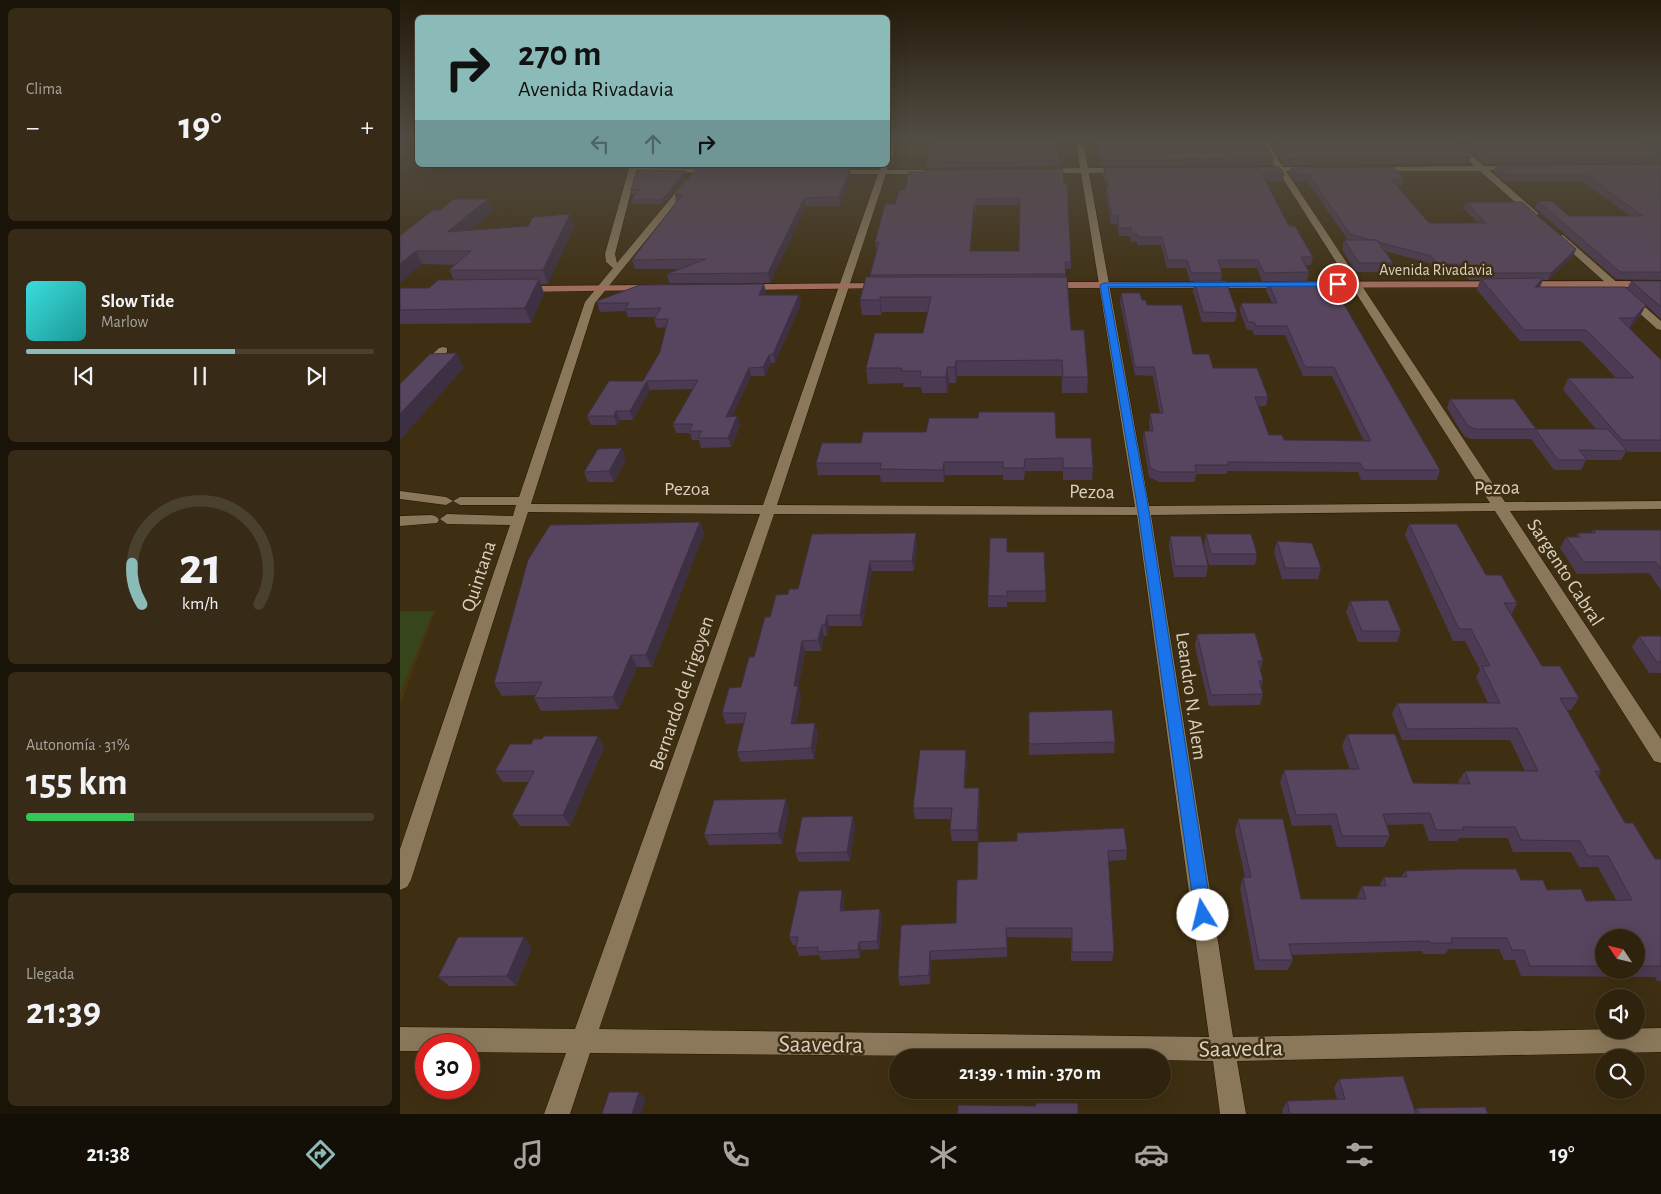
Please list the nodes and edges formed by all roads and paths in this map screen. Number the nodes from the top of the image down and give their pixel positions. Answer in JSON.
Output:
{"nodes":[{"id":1,"x":627,"y":192,"type":"edge"},
{"id":2,"x":680,"y":192,"type":"edge"},
{"id":3,"x":876,"y":192,"type":"edge"},
{"id":4,"x":1088,"y":192,"type":"edge"},
{"id":5,"x":1295,"y":192,"type":"edge"},
{"id":6,"x":1509,"y":192,"type":"edge"},
{"id":7,"x":1540,"y":220,"type":"edge"},
{"id":8,"x":1555,"y":233,"type":"edge"},
{"id":9,"x":618,"y":268,"type":"junction"},
{"id":10,"x":1357,"y":284,"type":"junction"},
{"id":11,"x":1612,"y":284,"type":"junction"},
{"id":12,"x":1661,"y":284,"type":"edge"},
{"id":13,"x":1104,"y":285,"type":"junction"},
{"id":14,"x":844,"y":286,"type":"junction"},
{"id":15,"x":894,"y":286,"type":"edge"},
{"id":16,"x":1034,"y":286,"type":"edge"},
{"id":17,"x":738,"y":287,"type":"edge"},
{"id":18,"x":602,"y":288,"type":"junction"},
{"id":19,"x":665,"y":288,"type":"edge"},
{"id":20,"x":516,"y":289,"type":"edge"},
{"id":21,"x":1661,"y":328,"type":"edge"},
{"id":22,"x":442,"y":350,"type":"dead end"},
{"id":23,"x":400,"y":392,"type":"edge"},
{"id":24,"x":400,"y":496,"type":"edge"},
{"id":25,"x":1661,"y":505,"type":"edge"},
{"id":26,"x":1500,"y":507,"type":"junction"},
{"id":27,"x":769,"y":508,"type":"junction"},
{"id":28,"x":522,"y":510,"type":"junction"},
{"id":29,"x":1143,"y":511,"type":"junction"},
{"id":30,"x":447,"y":519,"type":"dead end"},
{"id":31,"x":432,"y":520,"type":"dead end"},
{"id":32,"x":400,"y":521,"type":"edge"},
{"id":33,"x":1661,"y":756,"type":"edge"},
{"id":34,"x":400,"y":880,"type":"edge"},
{"id":35,"x":400,"y":1039,"type":"edge"},
{"id":36,"x":1661,"y":1040,"type":"edge"},
{"id":37,"x":581,"y":1041,"type":"junction"},
{"id":38,"x":1223,"y":1049,"type":"junction"},
{"id":39,"x":557,"y":1114,"type":"edge"},
{"id":40,"x":1233,"y":1114,"type":"edge"}],
"edges":[{"from":1,"to":9,"type":"street"},
{"from":2,"to":9,"type":"street","name":"Quintana"},
{"from":3,"to":14,"type":"street","name":"Bernardo de Irigoyen"},
{"from":4,"to":13,"type":"street","name":"Leandro N. Alem"},
{"from":5,"to":10,"type":"street","name":"Sargento Cabral"},
{"from":6,"to":7,"type":"street"},
{"from":8,"to":11,"type":"street"},
{"from":9,"to":18,"type":"street","name":"Quintana"},
{"from":10,"to":11,"type":"main road","name":"Avenida Rivadavia"},
{"from":10,"to":13,"type":"main road","name":"Avenida Rivadavia"},
{"from":10,"to":26,"type":"street","name":"Sargento Cabral"},
{"from":11,"to":12,"type":"main road","name":"Avenida Rivadavia"},
{"from":11,"to":21,"type":"street"},
{"from":13,"to":16,"type":"main road","name":"Avenida Rivadavia"},
{"from":13,"to":29,"type":"street","name":"Leandro N. Alem"},
{"from":14,"to":15,"type":"main road"},
{"from":14,"to":17,"type":"main road"},
{"from":14,"to":27,"type":"street","name":"Bernardo de Irigoyen"},
{"from":18,"to":19,"type":"main road"},
{"from":18,"to":20,"type":"main road"},
{"from":18,"to":28,"type":"street","name":"Quintana"},
{"from":22,"to":23,"type":"street"},
{"from":24,"to":28,"type":"street"},
{"from":25,"to":26,"type":"street","name":"Pezoa"},
{"from":26,"to":29,"type":"street","name":"Pezoa"},
{"from":26,"to":33,"type":"street","name":"Sargento Cabral"},
{"from":27,"to":28,"type":"street","name":"Pezoa"},
{"from":27,"to":29,"type":"street","name":"Pezoa"},
{"from":27,"to":37,"type":"street","name":"Bernardo de Irigoyen"},
{"from":28,"to":30,"type":"street"},
{"from":28,"to":34,"type":"street","name":"Quintana"},
{"from":29,"to":38,"type":"street","name":"Leandro N. Alem"},
{"from":31,"to":32,"type":"street"},
{"from":35,"to":37,"type":"street","name":"Saavedra"},
{"from":36,"to":38,"type":"street","name":"Saavedra"},
{"from":37,"to":38,"type":"street","name":"Saavedra"},
{"from":37,"to":39,"type":"street","name":"Bernardo de Irigoyen"},
{"from":38,"to":40,"type":"street","name":"Leandro N. Alem"}]}
